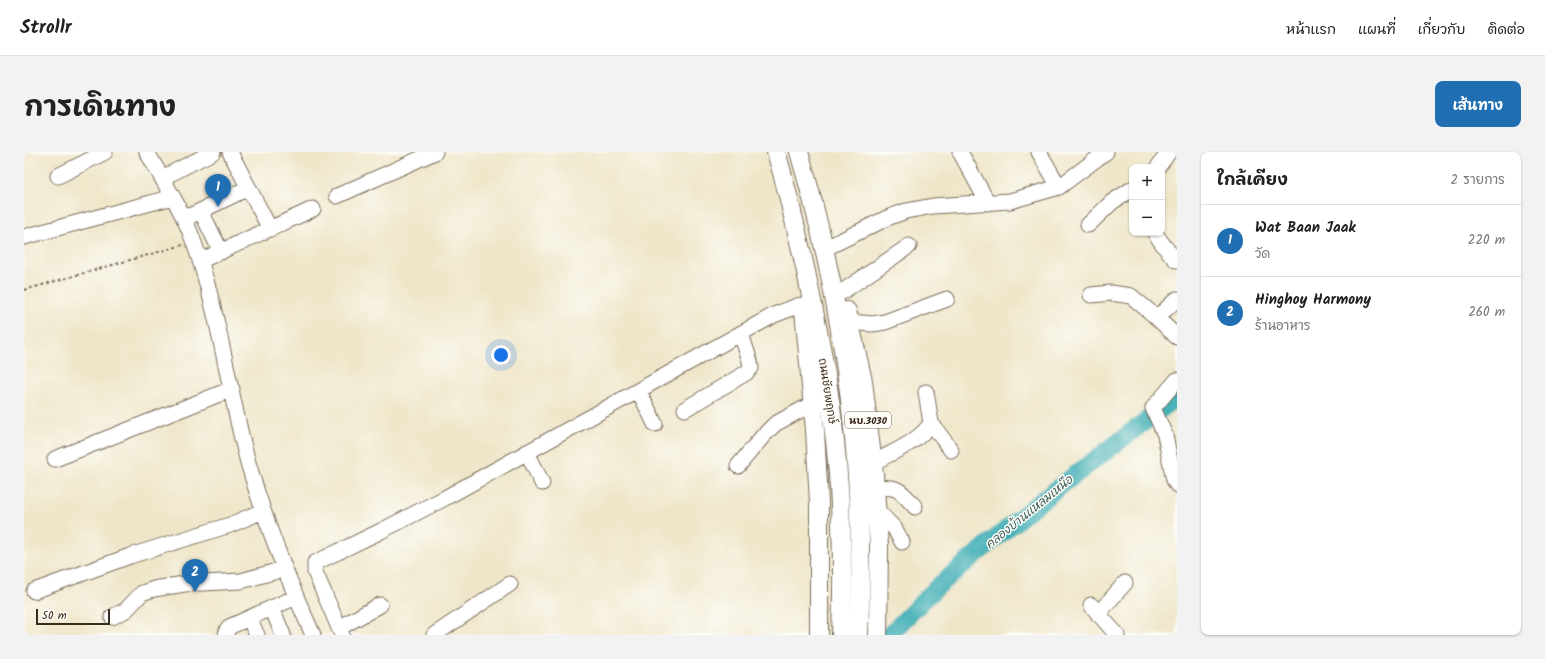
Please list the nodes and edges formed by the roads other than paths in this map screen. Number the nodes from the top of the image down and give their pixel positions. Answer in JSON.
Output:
{"nodes":[{"id":1,"x":105,"y":152,"type":"edge"},
{"id":2,"x":147,"y":152,"type":"edge"},
{"id":3,"x":213,"y":152,"type":"edge"},
{"id":4,"x":230,"y":152,"type":"edge"},
{"id":5,"x":435,"y":152,"type":"edge"},
{"id":6,"x":776,"y":152,"type":"edge"},
{"id":7,"x":799,"y":152,"type":"edge"},
{"id":8,"x":960,"y":152,"type":"edge"},
{"id":9,"x":1039,"y":152,"type":"edge"},
{"id":10,"x":1106,"y":152,"type":"edge"},
{"id":11,"x":1169,"y":152,"type":"edge"},
{"id":12,"x":1160,"y":164,"type":"edge"},
{"id":13,"x":58,"y":176,"type":"dead end"},
{"id":14,"x":162,"y":178,"type":"junction"},
{"id":15,"x":1059,"y":187,"type":"junction"},
{"id":16,"x":248,"y":188,"type":"junction"},
{"id":17,"x":1129,"y":195,"type":"edge"},
{"id":18,"x":337,"y":196,"type":"dead end"},
{"id":19,"x":173,"y":197,"type":"junction"},
{"id":20,"x":988,"y":202,"type":"junction"},
{"id":21,"x":313,"y":209,"type":"dead end"},
{"id":22,"x":201,"y":211,"type":"junction"},
{"id":23,"x":184,"y":219,"type":"junction"},
{"id":24,"x":819,"y":222,"type":"junction"},
{"id":25,"x":1088,"y":225,"type":"dead end"},
{"id":26,"x":270,"y":229,"type":"junction"},
{"id":27,"x":1158,"y":236,"type":"edge"},
{"id":28,"x":24,"y":237,"type":"edge"},
{"id":29,"x":830,"y":246,"type":"junction"},
{"id":30,"x":909,"y":246,"type":"dead end"},
{"id":31,"x":221,"y":252,"type":"junction"},
{"id":32,"x":802,"y":254,"type":"junction"},
{"id":33,"x":1176,"y":260,"type":"dead end"},
{"id":34,"x":200,"y":261,"type":"junction"},
{"id":35,"x":842,"y":292,"type":"junction"},
{"id":36,"x":1091,"y":296,"type":"dead end"},
{"id":37,"x":1177,"y":298,"type":"edge"},
{"id":38,"x":947,"y":299,"type":"dead end"},
{"id":39,"x":804,"y":305,"type":"junction"},
{"id":40,"x":1155,"y":316,"type":"junction"},
{"id":41,"x":850,"y":322,"type":"junction"},
{"id":42,"x":741,"y":334,"type":"junction"},
{"id":43,"x":1177,"y":337,"type":"edge"},
{"id":44,"x":1177,"y":380,"type":"edge"},
{"id":45,"x":232,"y":389,"type":"junction"},
{"id":46,"x":639,"y":391,"type":"junction"},
{"id":47,"x":926,"y":392,"type":"dead end"},
{"id":48,"x":812,"y":403,"type":"junction"},
{"id":49,"x":685,"y":409,"type":"dead end"},
{"id":50,"x":931,"y":423,"type":"junction"},
{"id":51,"x":655,"y":424,"type":"dead end"},
{"id":52,"x":952,"y":450,"type":"dead end"},
{"id":53,"x":527,"y":452,"type":"junction"},
{"id":54,"x":55,"y":459,"type":"dead end"},
{"id":55,"x":873,"y":463,"type":"junction"},
{"id":56,"x":738,"y":466,"type":"dead end"},
{"id":57,"x":542,"y":483,"type":"dead end"},
{"id":58,"x":1177,"y":485,"type":"edge"},
{"id":59,"x":875,"y":488,"type":"junction"},
{"id":60,"x":915,"y":506,"type":"dead end"},
{"id":61,"x":876,"y":509,"type":"junction"},
{"id":62,"x":263,"y":511,"type":"junction"},
{"id":63,"x":902,"y":542,"type":"dead end"},
{"id":64,"x":284,"y":569,"type":"junction"},
{"id":65,"x":1124,"y":582,"type":"dead end"},
{"id":66,"x":510,"y":584,"type":"dead end"},
{"id":67,"x":34,"y":591,"type":"dead end"},
{"id":68,"x":296,"y":598,"type":"junction"},
{"id":69,"x":380,"y":605,"type":"dead end"},
{"id":70,"x":272,"y":608,"type":"junction"},
{"id":71,"x":112,"y":617,"type":"dead end"},
{"id":72,"x":249,"y":618,"type":"junction"},
{"id":73,"x":878,"y":630,"type":"edge"},
{"id":74,"x":340,"y":632,"type":"edge"},
{"id":75,"x":226,"y":635,"type":"edge"},
{"id":76,"x":257,"y":635,"type":"edge"},
{"id":77,"x":283,"y":635,"type":"edge"},
{"id":78,"x":313,"y":635,"type":"edge"},
{"id":79,"x":434,"y":635,"type":"edge"},
{"id":80,"x":819,"y":635,"type":"edge"},
{"id":81,"x":841,"y":635,"type":"edge"},
{"id":82,"x":859,"y":635,"type":"edge"},
{"id":83,"x":1117,"y":635,"type":"edge"}],
"edges":[{"from":1,"to":13,"type":"street"},
{"from":2,"to":14,"type":"street"},
{"from":3,"to":14,"type":"street"},
{"from":4,"to":16,"type":"street"},
{"from":5,"to":18,"type":"street"},
{"from":6,"to":32,"type":"main road","name":"ถนนชัยพฤกษ์","number":"นบ.3030"},
{"from":7,"to":24,"type":"main road","name":"ถนนชัยพฤกษ์","number":"นบ.3030"},
{"from":8,"to":20,"type":"street"},
{"from":9,"to":15,"type":"street"},
{"from":10,"to":15,"type":"street"},
{"from":11,"to":12,"type":"street"},
{"from":14,"to":19,"type":"street"},
{"from":15,"to":20,"type":"street"},
{"from":16,"to":22,"type":"street"},
{"from":16,"to":26,"type":"street"},
{"from":17,"to":25,"type":"street"},
{"from":19,"to":23,"type":"street"},
{"from":19,"to":28,"type":"street"},
{"from":20,"to":29,"type":"street"},
{"from":21,"to":26,"type":"street"},
{"from":22,"to":23,"type":"street"},
{"from":22,"to":31,"type":"street"},
{"from":23,"to":34,"type":"street"},
{"from":24,"to":29,"type":"main road","name":"ถนนชัยพฤกษ์","number":"นบ.3030"},
{"from":24,"to":82,"type":"main road","name":"ถนนชัยพฤกษ์","number":"นบ.3030"},
{"from":26,"to":31,"type":"street"},
{"from":27,"to":33,"type":"street"},
{"from":29,"to":35,"type":"main road","name":"ถนนชัยพฤกษ์","number":"นบ.3030"},
{"from":30,"to":35,"type":"street"},
{"from":31,"to":34,"type":"street"},
{"from":32,"to":39,"type":"main road","name":"ถนนชัยพฤกษ์"},
{"from":32,"to":81,"type":"main road","name":"ถนนชัยพฤกษ์","number":"นบ.3030"},
{"from":34,"to":45,"type":"street"},
{"from":35,"to":41,"type":"main road","name":"ถนนชัยพฤกษ์","number":"นบ.3030"},
{"from":36,"to":40,"type":"street"},
{"from":37,"to":40,"type":"street"},
{"from":38,"to":41,"type":"street"},
{"from":39,"to":42,"type":"street"},
{"from":39,"to":48,"type":"main road","name":"ถนนชัยพฤกษ์"},
{"from":40,"to":43,"type":"street"},
{"from":41,"to":55,"type":"main road","name":"ถนนชัยพฤกษ์","number":"นบ.3030"},
{"from":42,"to":46,"type":"street"},
{"from":42,"to":49,"type":"street"},
{"from":44,"to":58,"type":"street"},
{"from":45,"to":54,"type":"street"},
{"from":45,"to":62,"type":"street"},
{"from":46,"to":51,"type":"street"},
{"from":46,"to":53,"type":"street"},
{"from":47,"to":50,"type":"street"},
{"from":48,"to":56,"type":"street"},
{"from":48,"to":80,"type":"main road","name":"ถนนชัยพฤกษ์"},
{"from":50,"to":52,"type":"street"},
{"from":50,"to":55,"type":"street"},
{"from":53,"to":57,"type":"street"},
{"from":53,"to":74,"type":"street"},
{"from":55,"to":59,"type":"main road","name":"ถนนชัยพฤกษ์","number":"นบ.3030"},
{"from":59,"to":60,"type":"street"},
{"from":59,"to":61,"type":"main road","name":"ถนนชัยพฤกษ์","number":"นบ.3030"},
{"from":61,"to":63,"type":"street"},
{"from":61,"to":73,"type":"main road","name":"ถนนชัยพฤกษ์","number":"นบ.3030"},
{"from":62,"to":64,"type":"street"},
{"from":62,"to":67,"type":"street"},
{"from":64,"to":68,"type":"street"},
{"from":64,"to":71,"type":"street"},
{"from":65,"to":83,"type":"street"},
{"from":66,"to":79,"type":"street"},
{"from":68,"to":70,"type":"street"},
{"from":68,"to":78,"type":"street"},
{"from":69,"to":74,"type":"street"},
{"from":70,"to":72,"type":"street"},
{"from":70,"to":77,"type":"street"},
{"from":72,"to":75,"type":"street"},
{"from":72,"to":76,"type":"street"}]}
